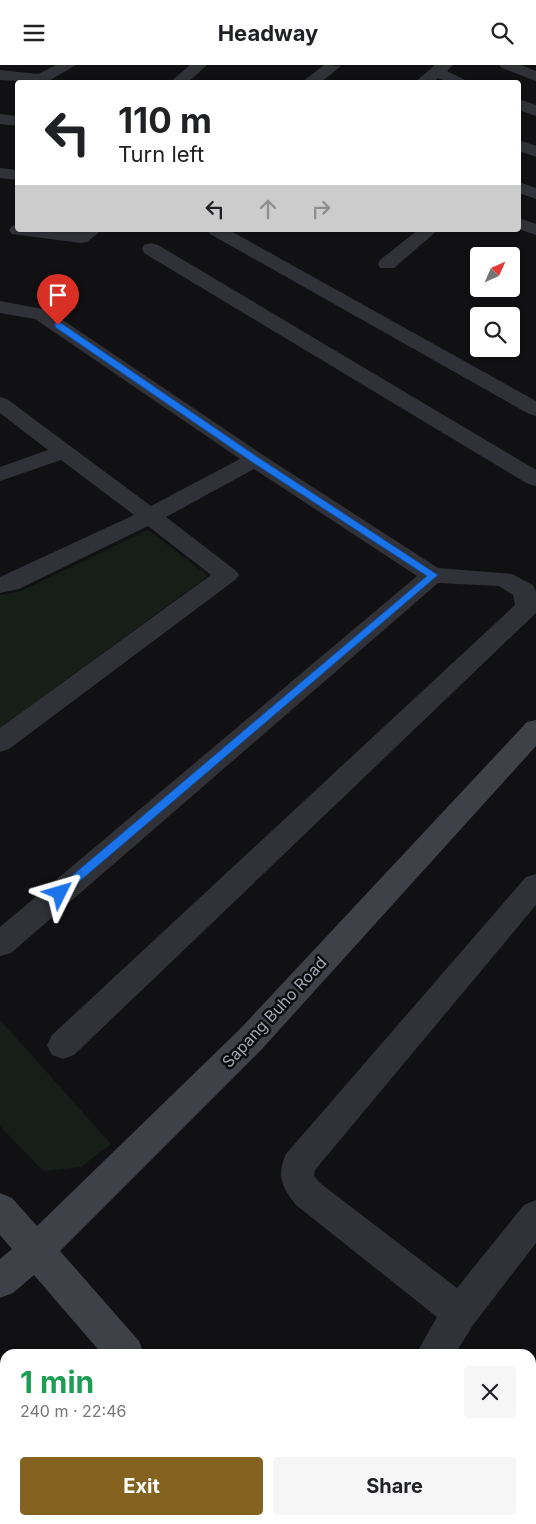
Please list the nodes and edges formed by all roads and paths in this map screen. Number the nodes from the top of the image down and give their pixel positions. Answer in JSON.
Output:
{"nodes":[{"id":1,"x":68,"y":65,"type":"edge"},
{"id":2,"x":200,"y":65,"type":"edge"},
{"id":3,"x":327,"y":65,"type":"edge"},
{"id":4,"x":506,"y":65,"type":"edge"},
{"id":5,"x":441,"y":69,"type":"edge"},
{"id":6,"x":0,"y":75,"type":"edge"},
{"id":7,"x":536,"y":76,"type":"edge"},
{"id":8,"x":180,"y":80,"type":"edge"},
{"id":9,"x":313,"y":80,"type":"edge"},
{"id":10,"x":426,"y":80,"type":"edge"},
{"id":11,"x":458,"y":80,"type":"edge"},
{"id":12,"x":521,"y":105,"type":"edge"},
{"id":13,"x":536,"y":111,"type":"edge"},
{"id":14,"x":0,"y":119,"type":"edge"},
{"id":15,"x":15,"y":121,"type":"edge"},
{"id":16,"x":521,"y":146,"type":"edge"},
{"id":17,"x":536,"y":152,"type":"edge"},
{"id":18,"x":0,"y":173,"type":"edge"},
{"id":19,"x":15,"y":175,"type":"edge"},
{"id":20,"x":521,"y":188,"type":"edge"},
{"id":21,"x":536,"y":194,"type":"edge"},
{"id":22,"x":521,"y":224,"type":"edge"},
{"id":23,"x":0,"y":228,"type":"edge"},
{"id":24,"x":15,"y":230,"type":"edge"},
{"id":25,"x":536,"y":230,"type":"edge"},
{"id":26,"x":34,"y":232,"type":"edge"},
{"id":27,"x":90,"y":232,"type":"edge"},
{"id":28,"x":220,"y":232,"type":"edge"},
{"id":29,"x":426,"y":232,"type":"edge"},
{"id":30,"x":151,"y":249,"type":"dead end"},
{"id":31,"x":386,"y":263,"type":"dead end"},
{"id":32,"x":0,"y":307,"type":"edge"},
{"id":33,"x":0,"y":403,"type":"edge"},
{"id":34,"x":536,"y":410,"type":"edge"},
{"id":35,"x":62,"y":452,"type":"junction"},
{"id":36,"x":255,"y":460,"type":"junction"},
{"id":37,"x":0,"y":474,"type":"edge"},
{"id":38,"x":536,"y":479,"type":"edge"},
{"id":39,"x":151,"y":517,"type":"junction"},
{"id":40,"x":433,"y":575,"type":"junction"},
{"id":41,"x":0,"y":585,"type":"edge"},
{"id":42,"x":536,"y":729,"type":"edge"},
{"id":43,"x":0,"y":742,"type":"edge"},
{"id":44,"x":536,"y":885,"type":"edge"},
{"id":45,"x":0,"y":944,"type":"edge"},
{"id":46,"x":63,"y":1045,"type":"dead end"},
{"id":47,"x":0,"y":1209,"type":"edge"},
{"id":48,"x":536,"y":1216,"type":"edge"},
{"id":49,"x":36,"y":1251,"type":"junction"},
{"id":50,"x":0,"y":1281,"type":"edge"},
{"id":51,"x":460,"y":1313,"type":"junction"},
{"id":52,"x":122,"y":1349,"type":"edge"},
{"id":53,"x":437,"y":1349,"type":"edge"}],
"edges":[{"from":1,"to":6,"type":"street"},
{"from":2,"to":8,"type":"street"},
{"from":3,"to":9,"type":"street"},
{"from":4,"to":7,"type":"street"},
{"from":5,"to":10,"type":"street"},
{"from":5,"to":11,"type":"street"},
{"from":12,"to":13,"type":"street"},
{"from":14,"to":15,"type":"street"},
{"from":16,"to":17,"type":"street"},
{"from":18,"to":19,"type":"street"},
{"from":20,"to":21,"type":"street"},
{"from":22,"to":25,"type":"street"},
{"from":23,"to":24,"type":"street"},
{"from":26,"to":27,"type":"street"},
{"from":28,"to":34,"type":"street"},
{"from":29,"to":31,"type":"street"},
{"from":30,"to":38,"type":"street"},
{"from":32,"to":36,"type":"street"},
{"from":33,"to":35,"type":"street"},
{"from":35,"to":37,"type":"street"},
{"from":35,"to":39,"type":"street"},
{"from":36,"to":39,"type":"street"},
{"from":36,"to":40,"type":"street"},
{"from":39,"to":41,"type":"street"},
{"from":39,"to":43,"type":"street"},
{"from":40,"to":45,"type":"street"},
{"from":40,"to":46,"type":"street"},
{"from":42,"to":49,"type":"street","name":"Sapang Buho Road"},
{"from":44,"to":51,"type":"street"},
{"from":47,"to":49,"type":"street"},
{"from":48,"to":51,"type":"street"},
{"from":49,"to":50,"type":"street","name":"Sapang Buho Road"},
{"from":49,"to":52,"type":"street"},
{"from":51,"to":53,"type":"street"}]}
